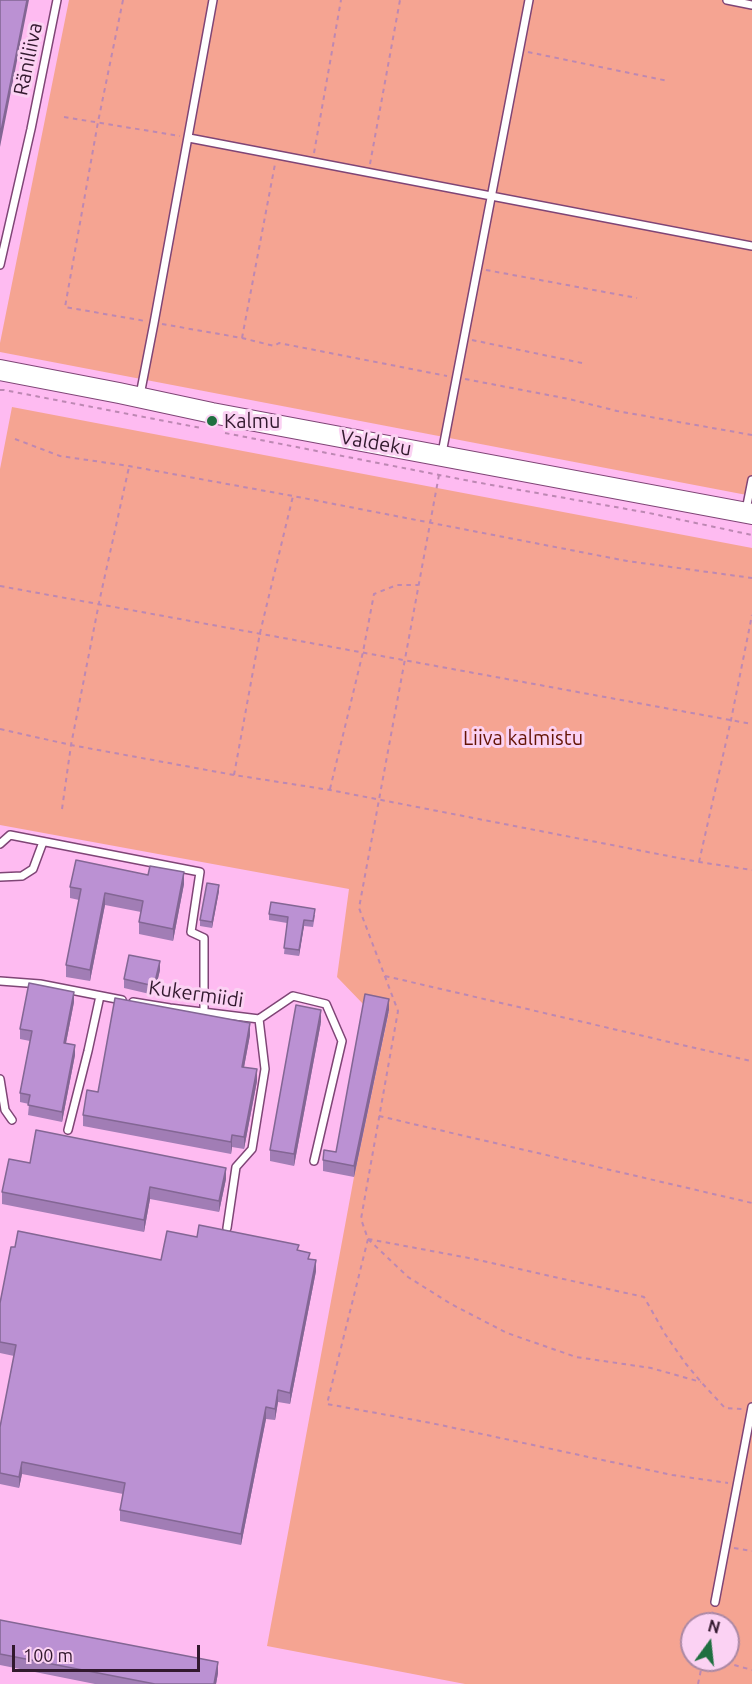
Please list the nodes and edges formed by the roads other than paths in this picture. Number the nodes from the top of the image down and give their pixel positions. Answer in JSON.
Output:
{"nodes":[{"id":1,"x":57,"y":0,"type":"edge"},
{"id":2,"x":213,"y":0,"type":"edge"},
{"id":3,"x":529,"y":0,"type":"edge"},
{"id":4,"x":727,"y":0,"type":"edge"},
{"id":5,"x":752,"y":5,"type":"edge"},
{"id":6,"x":189,"y":138,"type":"junction"},
{"id":7,"x":491,"y":195,"type":"junction"},
{"id":8,"x":752,"y":246,"type":"edge"},
{"id":9,"x":0,"y":265,"type":"edge"},
{"id":10,"x":0,"y":370,"type":"edge"},
{"id":11,"x":139,"y":398,"type":"junction"},
{"id":12,"x":441,"y":455,"type":"junction"},
{"id":13,"x":752,"y":480,"type":"edge"},
{"id":14,"x":749,"y":513,"type":"edge"},
{"id":15,"x":42,"y":842,"type":"junction"},
{"id":16,"x":0,"y":844,"type":"edge"},
{"id":17,"x":0,"y":877,"type":"edge"},
{"id":18,"x":0,"y":981,"type":"edge"},
{"id":19,"x":100,"y":996,"type":"junction"},
{"id":20,"x":204,"y":1012,"type":"junction"},
{"id":21,"x":259,"y":1019,"type":"junction"},
{"id":22,"x":0,"y":1079,"type":"edge"},
{"id":23,"x":12,"y":1120,"type":"dead end"},
{"id":24,"x":68,"y":1130,"type":"dead end"},
{"id":25,"x":315,"y":1161,"type":"dead end"},
{"id":26,"x":227,"y":1228,"type":"edge"},
{"id":27,"x":752,"y":1408,"type":"edge"},
{"id":28,"x":715,"y":1602,"type":"road end"}],
"edges":[{"from":1,"to":9,"type":"lane","name":"Räniliiva"},
{"from":2,"to":6,"type":"lane"},
{"from":3,"to":7,"type":"lane"},
{"from":4,"to":5,"type":"lane"},
{"from":6,"to":7,"type":"lane"},
{"from":6,"to":11,"type":"lane"},
{"from":7,"to":8,"type":"lane"},
{"from":7,"to":12,"type":"lane"},
{"from":10,"to":11,"type":"street","name":"Valdeku"},
{"from":11,"to":12,"type":"street","name":"Valdeku"},
{"from":12,"to":14,"type":"street","name":"Valdeku"},
{"from":13,"to":14,"type":"lane"},
{"from":15,"to":16,"type":"lane"},
{"from":15,"to":17,"type":"lane"},
{"from":15,"to":20,"type":"lane"},
{"from":18,"to":19,"type":"lane","name":"Kukermiidi"},
{"from":19,"to":20,"type":"lane","name":"Kukermiidi"},
{"from":19,"to":24,"type":"lane"},
{"from":20,"to":21,"type":"lane","name":"Kukermiidi"},
{"from":21,"to":25,"type":"lane","name":"Kukermiidi"},
{"from":21,"to":26,"type":"lane"},
{"from":22,"to":23,"type":"lane"},
{"from":27,"to":28,"type":"lane"}]}
